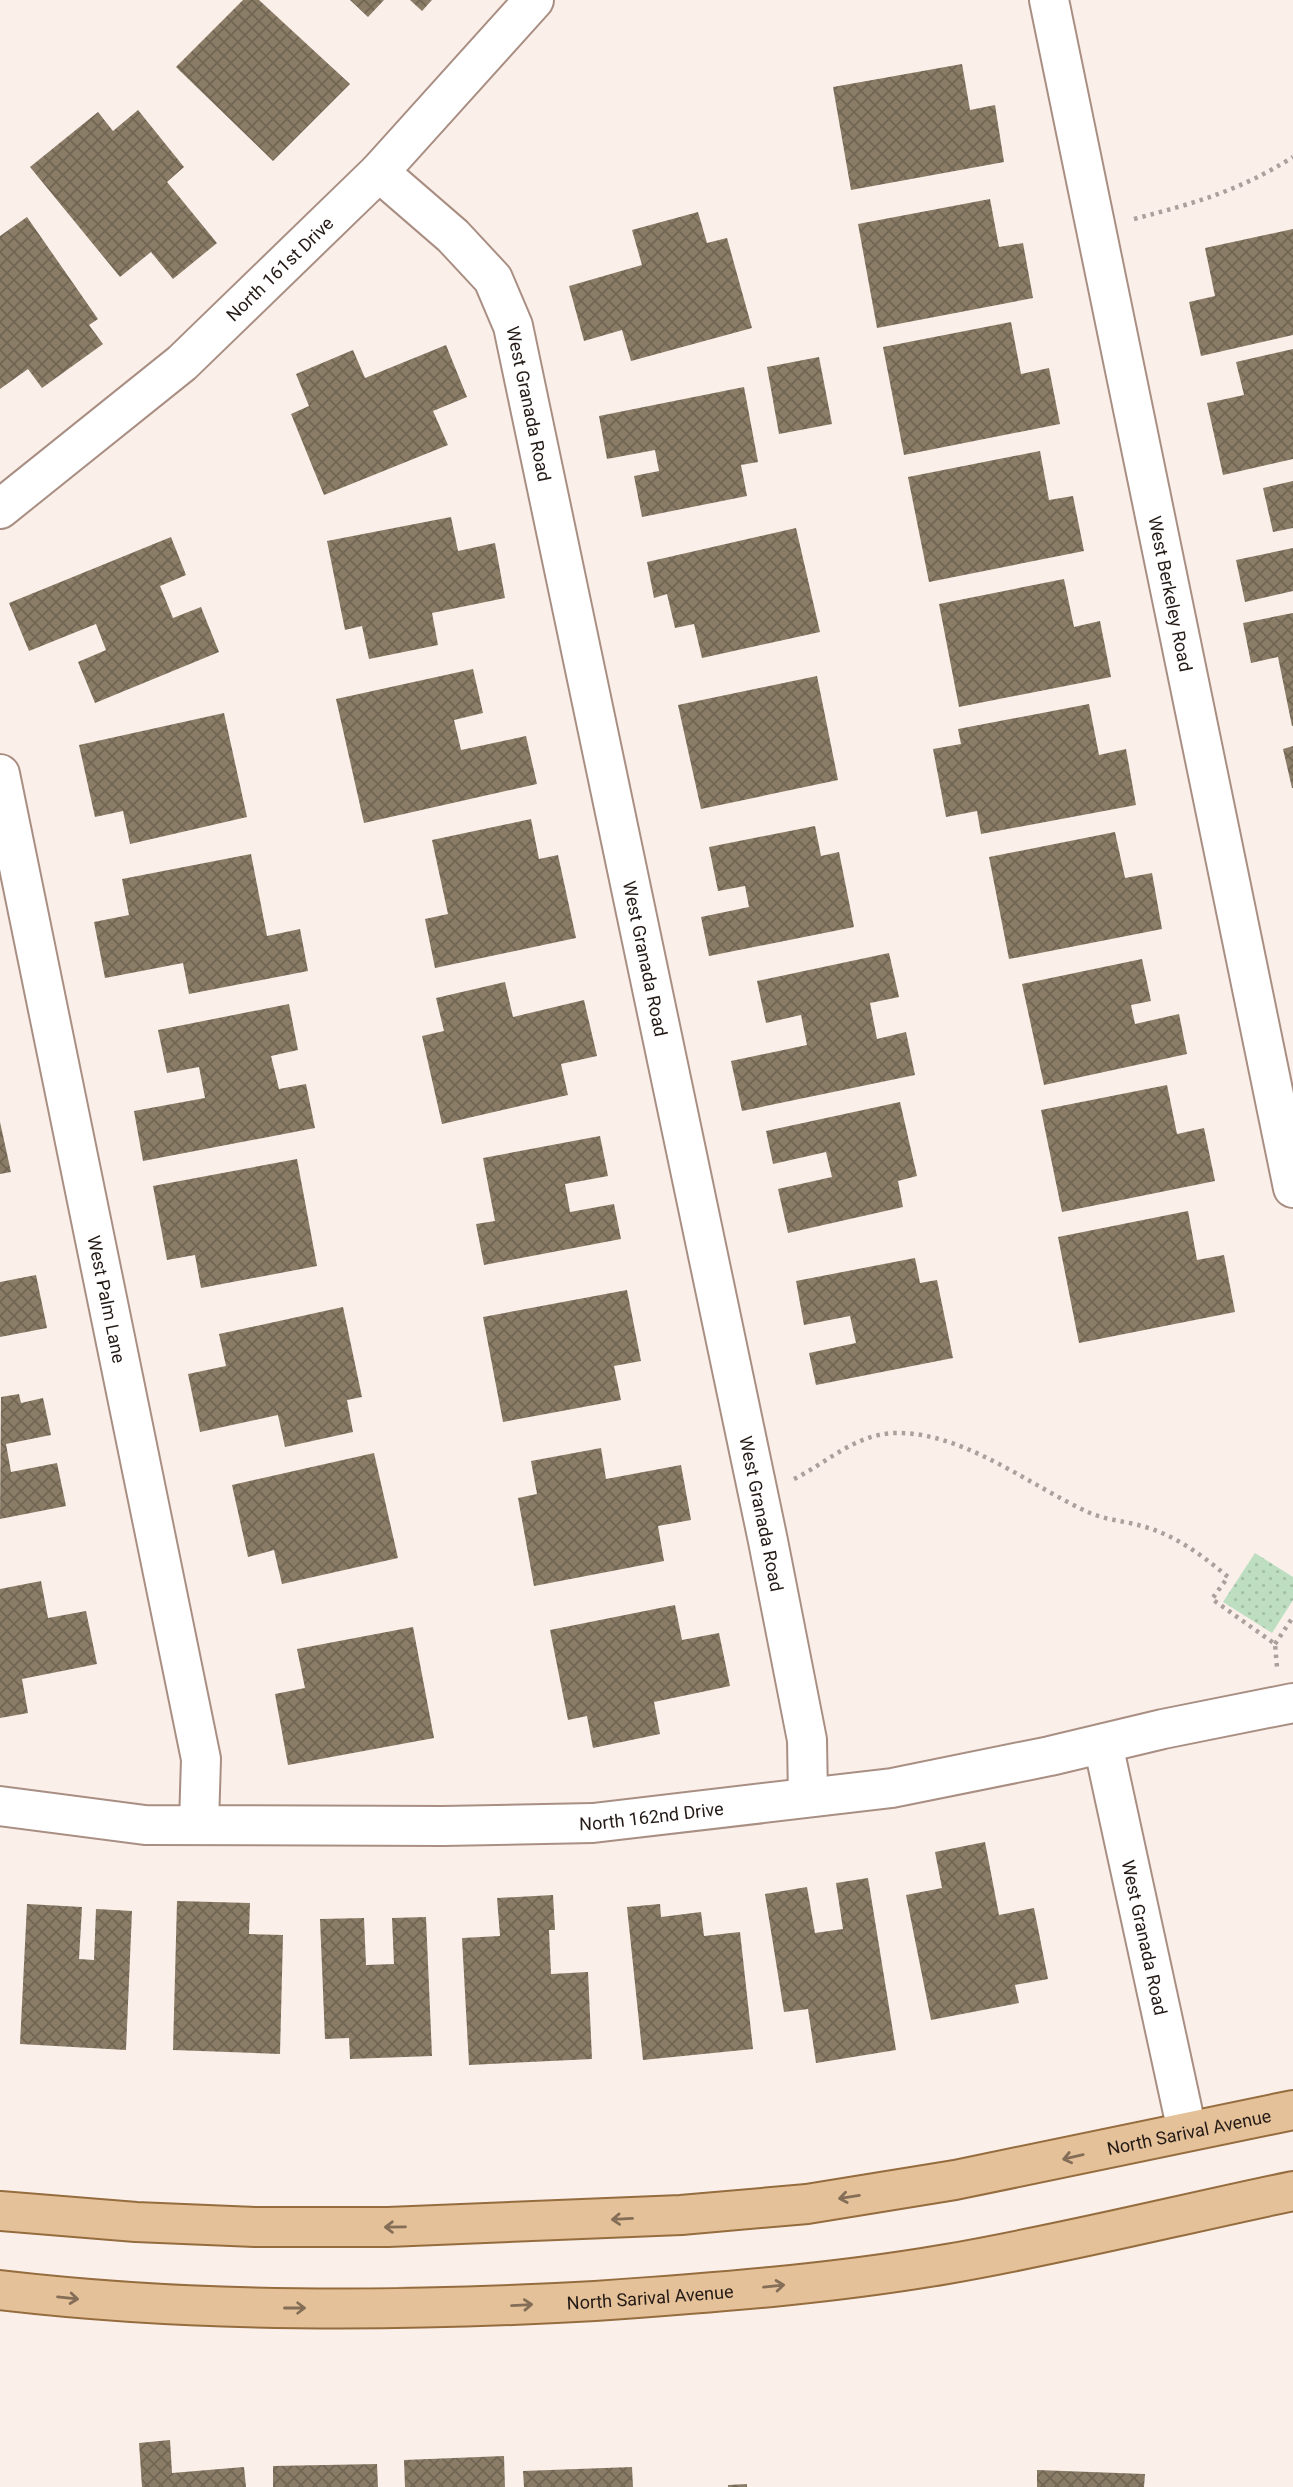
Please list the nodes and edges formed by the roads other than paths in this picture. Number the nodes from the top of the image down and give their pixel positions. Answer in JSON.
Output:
{"nodes":[{"id":1,"x":534,"y":0,"type":"edge"},
{"id":2,"x":1049,"y":0,"type":"edge"},
{"id":3,"x":379,"y":172,"type":"junction"},
{"id":4,"x":0,"y":509,"type":"edge"},
{"id":5,"x":0,"y":774,"type":"edge"},
{"id":6,"x":1293,"y":1188,"type":"edge"},
{"id":7,"x":1288,"y":1704,"type":"edge"},
{"id":8,"x":1102,"y":1744,"type":"junction"},
{"id":9,"x":808,"y":1797,"type":"junction"},
{"id":10,"x":0,"y":1806,"type":"edge"},
{"id":11,"x":199,"y":1824,"type":"junction"},
{"id":12,"x":1293,"y":2110,"type":"edge"},
{"id":13,"x":1187,"y":2131,"type":"junction"},
{"id":14,"x":1293,"y":2191,"type":"edge"},
{"id":15,"x":0,"y":2211,"type":"edge"},
{"id":16,"x":0,"y":2290,"type":"edge"}],
"edges":[{"from":1,"to":3,"type":"street","name":"North 161st Drive"},
{"from":2,"to":6,"type":"street","name":"West Berkeley Road"},
{"from":3,"to":4,"type":"street","name":"North 161st Drive"},
{"from":3,"to":9,"type":"street","name":"West Granada Road"},
{"from":5,"to":11,"type":"street","name":"West Palm Lane"},
{"from":7,"to":8,"type":"street","name":"North 162nd Drive"},
{"from":8,"to":9,"type":"street","name":"North 162nd Drive"},
{"from":8,"to":13,"type":"street","name":"West Granada Road"},
{"from":9,"to":11,"type":"street","name":"North 162nd Drive"},
{"from":10,"to":11,"type":"street","name":"North 162nd Drive"},
{"from":12,"to":13,"type":"main road","name":"North Sarival Avenue"},
{"from":13,"to":15,"type":"main road","name":"North Sarival Avenue","one_way":true},
{"from":16,"to":14,"type":"main road","name":"North Sarival Avenue","one_way":true}]}
